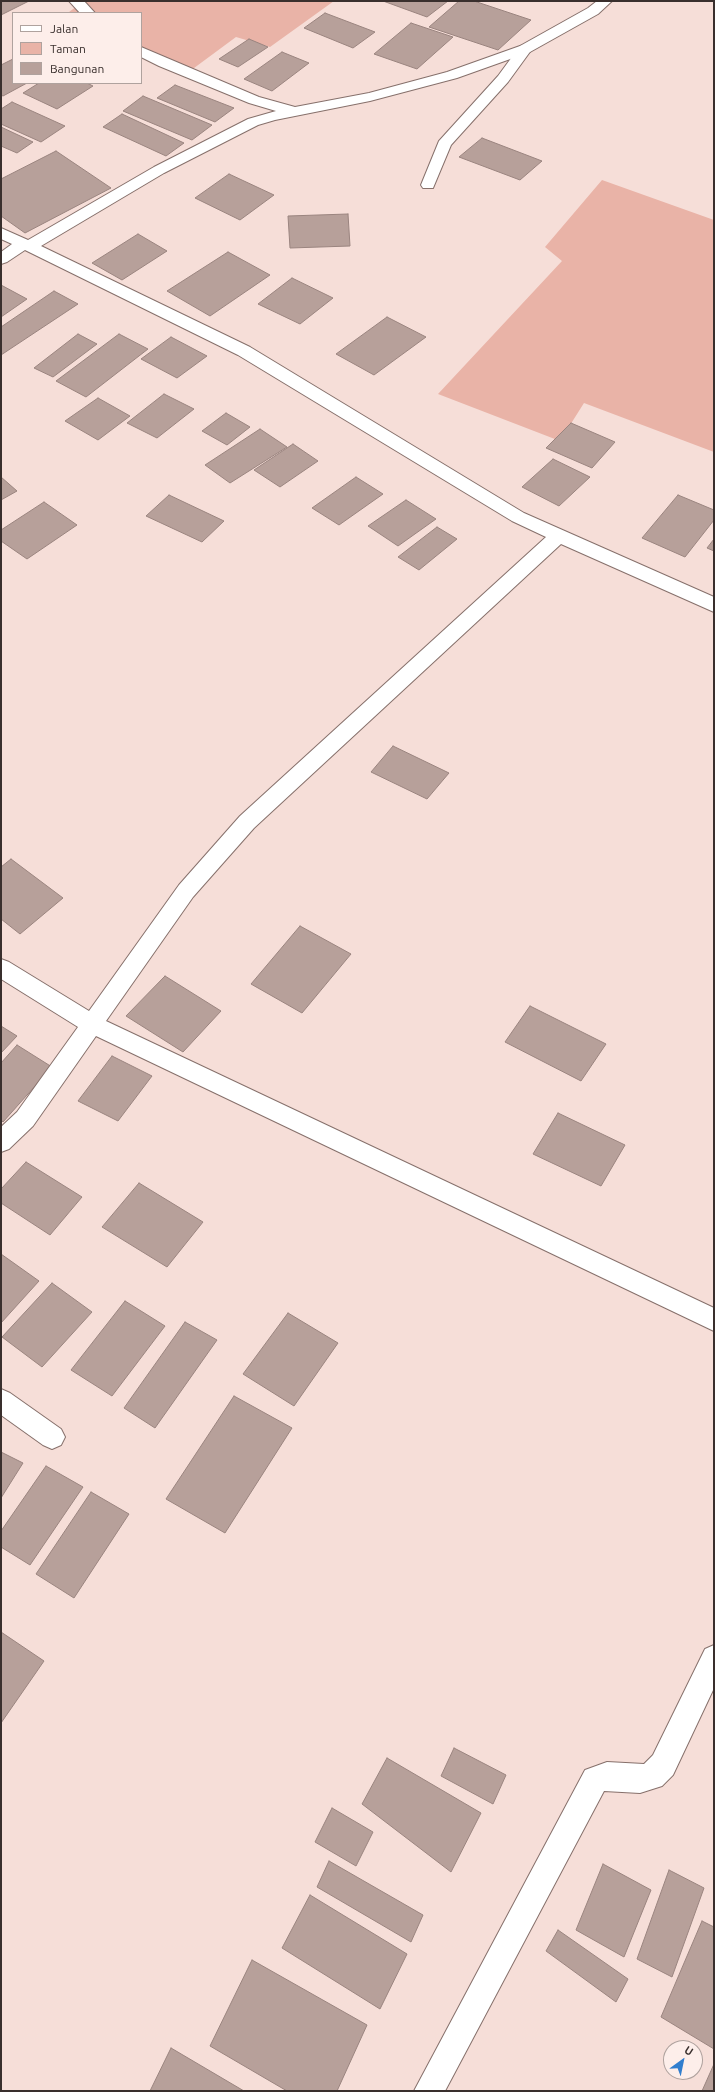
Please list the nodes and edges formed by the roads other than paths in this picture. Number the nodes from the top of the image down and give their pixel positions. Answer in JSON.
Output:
{"nodes":[{"id":1,"x":76,"y":1,"type":"edge"},
{"id":2,"x":605,"y":1,"type":"edge"},
{"id":3,"x":87,"y":12,"type":"edge"},
{"id":4,"x":525,"y":49,"type":"junction"},
{"id":5,"x":142,"y":52,"type":"edge"},
{"id":6,"x":296,"y":112,"type":"junction"},
{"id":7,"x":428,"y":185,"type":"dead end"},
{"id":8,"x":1,"y":233,"type":"edge"},
{"id":9,"x":26,"y":245,"type":"junction"},
{"id":10,"x":1,"y":259,"type":"edge"},
{"id":11,"x":558,"y":536,"type":"junction"},
{"id":12,"x":714,"y":605,"type":"edge"},
{"id":13,"x":1,"y":968,"type":"edge"},
{"id":14,"x":93,"y":1025,"type":"junction"},
{"id":15,"x":1,"y":1142,"type":"edge"},
{"id":16,"x":714,"y":1320,"type":"edge"},
{"id":17,"x":1,"y":1401,"type":"edge"},
{"id":18,"x":52,"y":1437,"type":"dead end"},
{"id":19,"x":714,"y":1658,"type":"edge"},
{"id":20,"x":428,"y":2091,"type":"edge"}],
"edges":[{"from":1,"to":3,"type":"street"},
{"from":2,"to":4,"type":"street"},
{"from":4,"to":6,"type":"street"},
{"from":4,"to":7,"type":"lane"},
{"from":5,"to":6,"type":"street"},
{"from":6,"to":9,"type":"street"},
{"from":8,"to":9,"type":"street"},
{"from":9,"to":10,"type":"street"},
{"from":9,"to":11,"type":"street"},
{"from":11,"to":12,"type":"street"},
{"from":11,"to":14,"type":"street"},
{"from":13,"to":14,"type":"street"},
{"from":14,"to":15,"type":"street"},
{"from":14,"to":16,"type":"street"},
{"from":17,"to":18,"type":"street"},
{"from":19,"to":20,"type":"street"}]}
